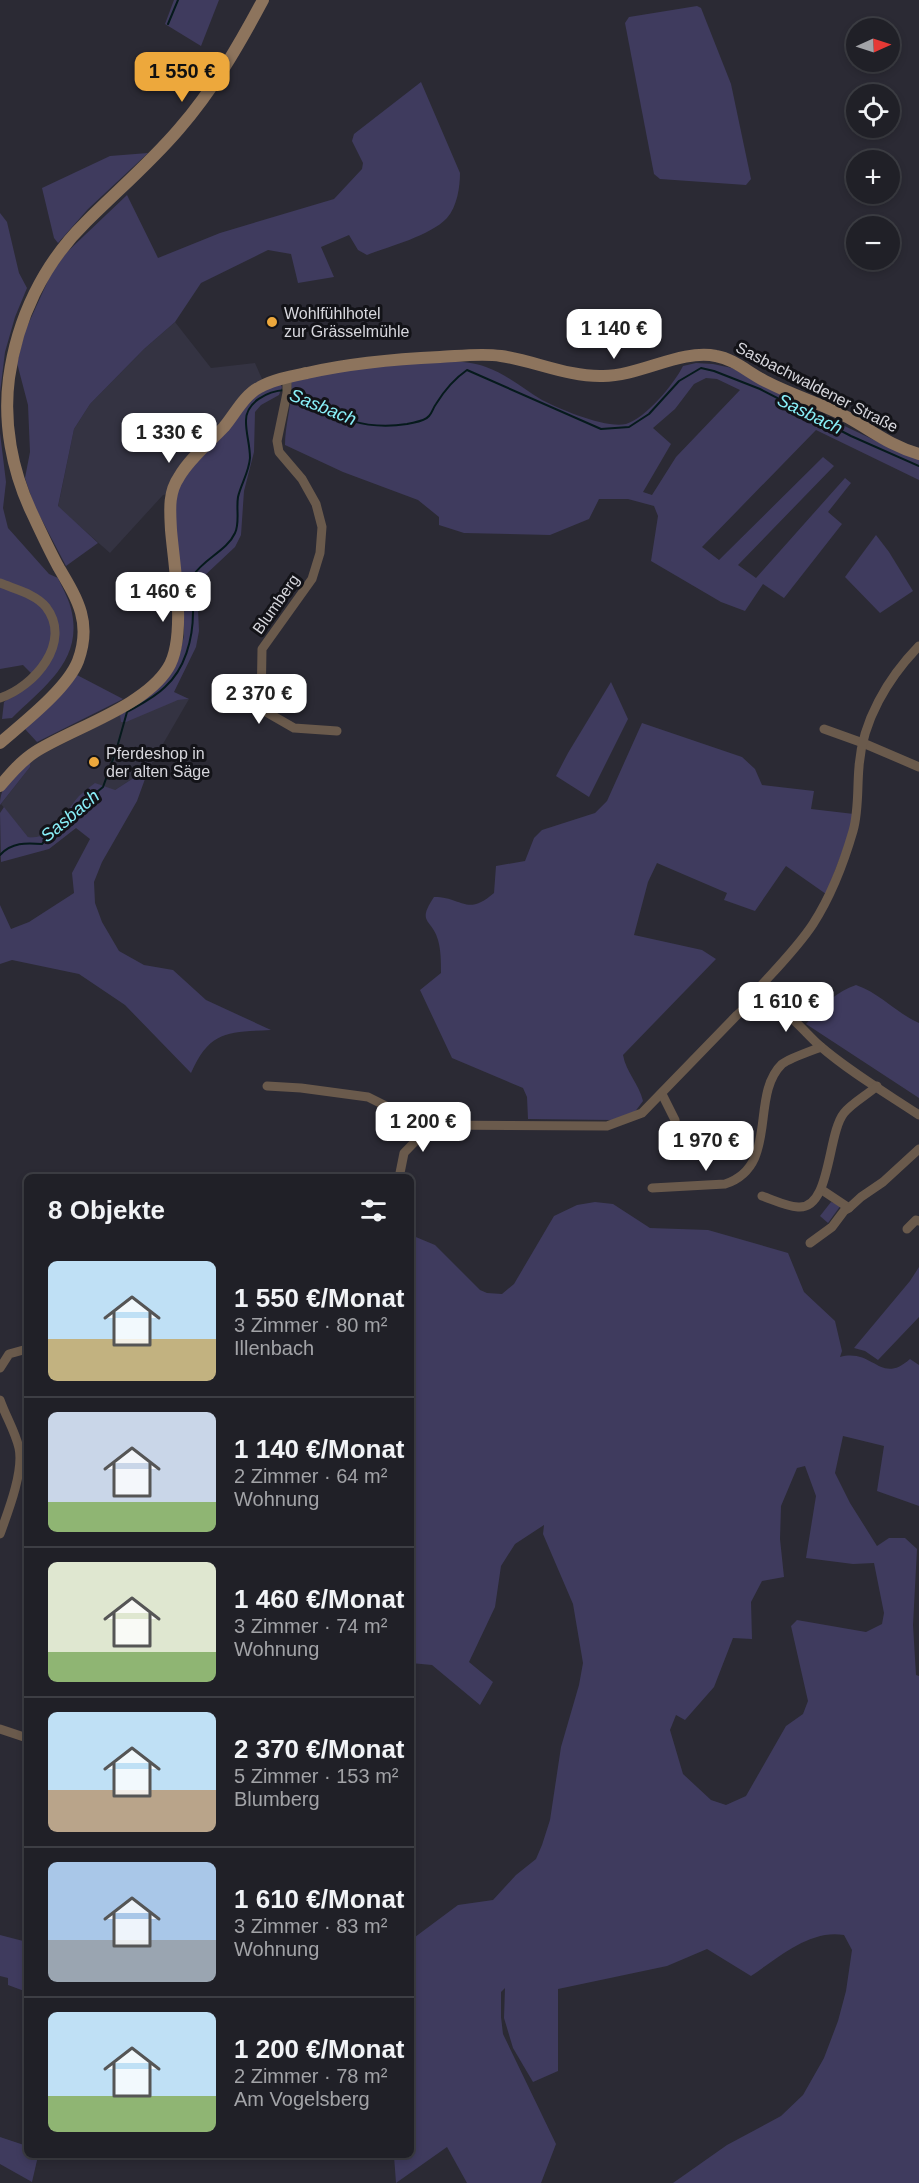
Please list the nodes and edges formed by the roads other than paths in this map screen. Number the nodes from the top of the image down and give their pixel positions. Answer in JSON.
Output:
{"nodes":[{"id":1,"x":263,"y":0,"type":"edge"},
{"id":2,"x":287,"y":385,"type":"junction"},
{"id":3,"x":919,"y":454,"type":"edge"},
{"id":4,"x":0,"y":584,"type":"edge"},
{"id":5,"x":919,"y":646,"type":"edge"},
{"id":6,"x":0,"y":698,"type":"edge"},
{"id":7,"x":824,"y":729,"type":"dead end"},
{"id":8,"x":336,"y":731,"type":"dead end"},
{"id":9,"x":0,"y":743,"type":"edge"},
{"id":10,"x":863,"y":743,"type":"junction"},
{"id":11,"x":919,"y":767,"type":"edge"},
{"id":12,"x":0,"y":786,"type":"edge"},
{"id":13,"x":757,"y":1003,"type":"junction"},
{"id":14,"x":820,"y":1047,"type":"junction"},
{"id":15,"x":267,"y":1086,"type":"dead end"},
{"id":16,"x":877,"y":1086,"type":"junction"},
{"id":17,"x":662,"y":1094,"type":"junction"},
{"id":18,"x":919,"y":1115,"type":"edge"},
{"id":19,"x":447,"y":1126,"type":"junction"},
{"id":20,"x":919,"y":1149,"type":"edge"},
{"id":21,"x":680,"y":1150,"type":"dead end"},
{"id":22,"x":400,"y":1174,"type":"edge"},
{"id":23,"x":652,"y":1188,"type":"dead end"},
{"id":24,"x":822,"y":1190,"type":"junction"},
{"id":25,"x":762,"y":1196,"type":"dead end"},
{"id":26,"x":849,"y":1208,"type":"junction"},
{"id":27,"x":919,"y":1221,"type":"edge"},
{"id":28,"x":907,"y":1229,"type":"dead end"},
{"id":29,"x":810,"y":1243,"type":"dead end"},
{"id":30,"x":24,"y":1350,"type":"edge"},
{"id":31,"x":0,"y":1368,"type":"edge"},
{"id":32,"x":0,"y":1400,"type":"edge"},
{"id":33,"x":0,"y":1534,"type":"edge"},
{"id":34,"x":0,"y":1729,"type":"edge"},
{"id":35,"x":24,"y":1737,"type":"edge"}],
"edges":[{"from":1,"to":9,"type":"main road"},
{"from":2,"to":3,"type":"main road","name":"Sasbachwaldener Straße"},
{"from":2,"to":8,"type":"street","name":"Blumberg"},
{"from":2,"to":12,"type":"main road","name":"Sasbachwaldener Straße"},
{"from":4,"to":6,"type":"street"},
{"from":5,"to":10,"type":"street"},
{"from":7,"to":10,"type":"street"},
{"from":10,"to":11,"type":"street"},
{"from":10,"to":13,"type":"street"},
{"from":13,"to":14,"type":"street"},
{"from":13,"to":17,"type":"street"},
{"from":14,"to":16,"type":"street"},
{"from":14,"to":23,"type":"street"},
{"from":15,"to":19,"type":"street"},
{"from":16,"to":18,"type":"street"},
{"from":16,"to":24,"type":"street"},
{"from":17,"to":19,"type":"street"},
{"from":17,"to":21,"type":"street"},
{"from":19,"to":22,"type":"street"},
{"from":20,"to":26,"type":"street"},
{"from":24,"to":25,"type":"street"},
{"from":24,"to":26,"type":"street"},
{"from":26,"to":29,"type":"street"},
{"from":27,"to":28,"type":"street"},
{"from":30,"to":31,"type":"street"},
{"from":32,"to":33,"type":"street"},
{"from":34,"to":35,"type":"street"}]}
